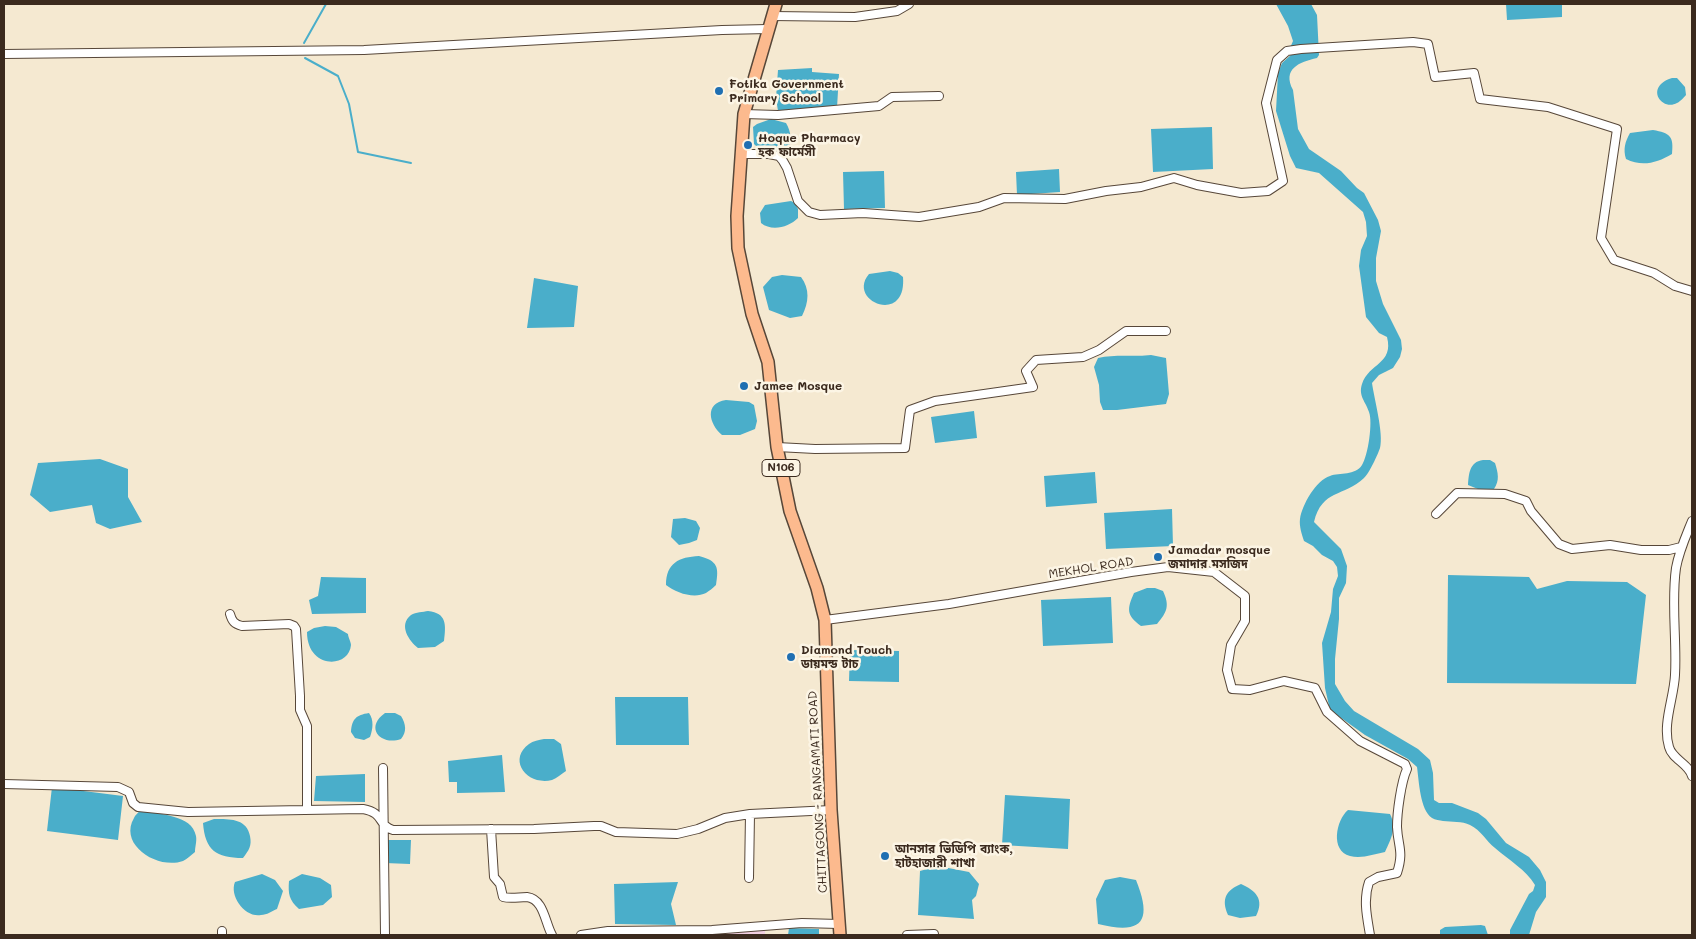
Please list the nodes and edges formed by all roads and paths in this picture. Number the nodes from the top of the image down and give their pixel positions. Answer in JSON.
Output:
{"nodes":[{"id":1,"x":776,"y":4,"type":"edge"},
{"id":2,"x":909,"y":4,"type":"edge"},
{"id":3,"x":772,"y":16,"type":"junction"},
{"id":4,"x":768,"y":29,"type":"junction"},
{"id":5,"x":4,"y":54,"type":"edge"},
{"id":6,"x":939,"y":96,"type":"dead end"},
{"id":7,"x":744,"y":114,"type":"junction"},
{"id":8,"x":740,"y":154,"type":"junction"},
{"id":9,"x":1692,"y":291,"type":"edge"},
{"id":10,"x":1166,"y":331,"type":"dead end"},
{"id":11,"x":778,"y":447,"type":"junction"},
{"id":12,"x":1436,"y":514,"type":"dead end"},
{"id":13,"x":1692,"y":521,"type":"edge"},
{"id":14,"x":1681,"y":547,"type":"junction"},
{"id":15,"x":230,"y":614,"type":"dead end"},
{"id":16,"x":825,"y":620,"type":"junction"},
{"id":17,"x":383,"y":768,"type":"dead end"},
{"id":18,"x":1692,"y":776,"type":"edge"},
{"id":19,"x":4,"y":784,"type":"edge"},
{"id":20,"x":307,"y":810,"type":"junction"},
{"id":21,"x":831,"y":810,"type":"junction"},
{"id":22,"x":750,"y":814,"type":"junction"},
{"id":23,"x":383,"y":824,"type":"junction"},
{"id":24,"x":491,"y":829,"type":"junction"},
{"id":25,"x":749,"y":878,"type":"dead end"},
{"id":26,"x":840,"y":930,"type":"edge"},
{"id":27,"x":934,"y":934,"type":"edge"},
{"id":28,"x":385,"y":935,"type":"edge"},
{"id":29,"x":552,"y":935,"type":"edge"},
{"id":30,"x":582,"y":935,"type":"edge"},
{"id":31,"x":907,"y":935,"type":"edge"},
{"id":32,"x":1370,"y":935,"type":"edge"}],
"edges":[{"from":1,"to":3,"type":"highway","name":"CHITTAGONG - RANGAMATI ROAD","number":"N106"},
{"from":2,"to":3,"type":"street"},
{"from":3,"to":4,"type":"highway","name":"CHITTAGONG - RANGAMATI ROAD","number":"N106"},
{"from":4,"to":5,"type":"street"},
{"from":4,"to":7,"type":"highway","name":"CHITTAGONG - RANGAMATI ROAD","number":"N106"},
{"from":6,"to":7,"type":"street"},
{"from":7,"to":8,"type":"highway","name":"CHITTAGONG - RANGAMATI ROAD","number":"N106"},
{"from":8,"to":9,"type":"street"},
{"from":8,"to":11,"type":"highway","name":"CHITTAGONG - RANGAMATI ROAD","number":"N106"},
{"from":10,"to":11,"type":"street"},
{"from":11,"to":16,"type":"highway","name":"CHITTAGONG - RANGAMATI ROAD","number":"N106"},
{"from":12,"to":14,"type":"street"},
{"from":13,"to":14,"type":"street"},
{"from":14,"to":18,"type":"street"},
{"from":15,"to":20,"type":"street"},
{"from":16,"to":21,"type":"highway","name":"CHITTAGONG - RANGAMATI ROAD","number":"N106"},
{"from":16,"to":32,"type":"street","name":"MEKHOL ROAD"},
{"from":17,"to":23,"type":"street"},
{"from":19,"to":20,"type":"street"},
{"from":20,"to":23,"type":"street"},
{"from":21,"to":22,"type":"street"},
{"from":21,"to":26,"type":"highway","name":"CHITTAGONG - RANGAMATI ROAD","number":"N106"},
{"from":22,"to":24,"type":"street"},
{"from":22,"to":25,"type":"street"},
{"from":23,"to":24,"type":"street"},
{"from":23,"to":28,"type":"street"},
{"from":24,"to":29,"type":"street"},
{"from":26,"to":30,"type":"street"},
{"from":27,"to":31,"type":"street"}]}
